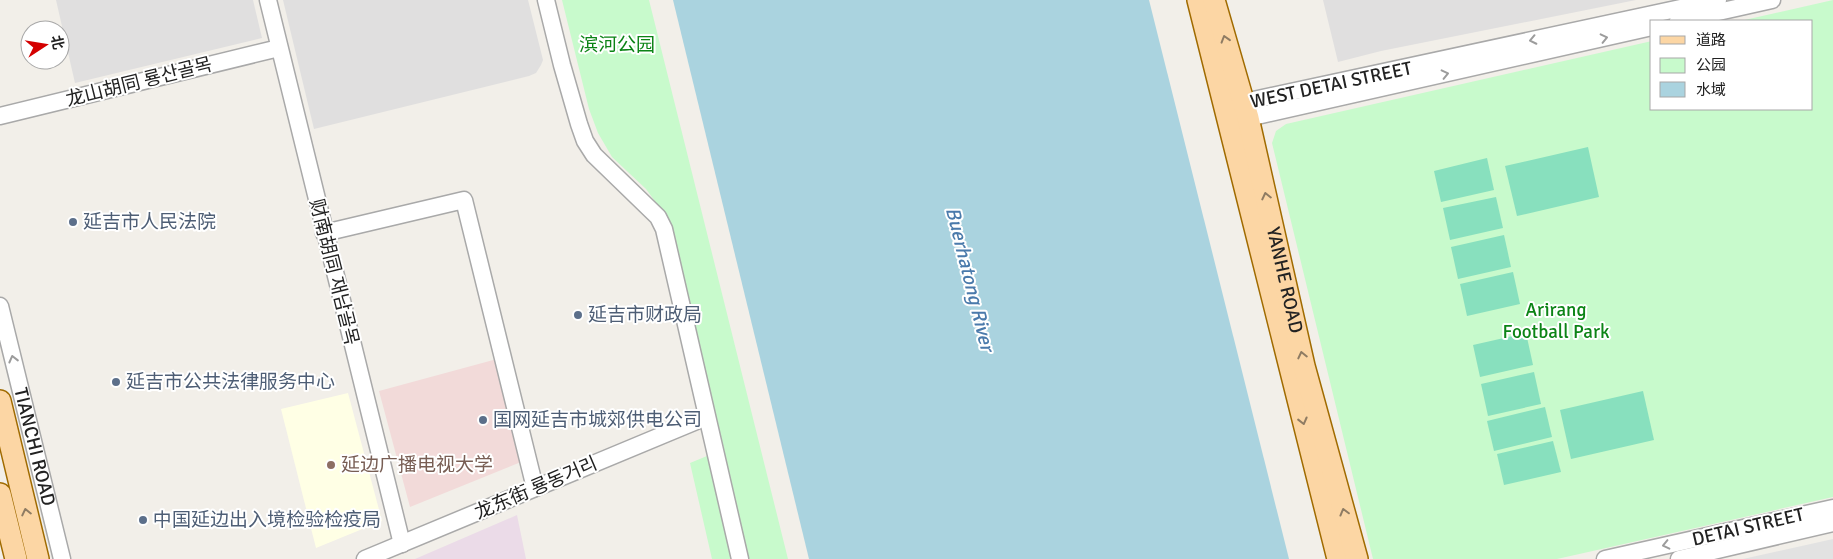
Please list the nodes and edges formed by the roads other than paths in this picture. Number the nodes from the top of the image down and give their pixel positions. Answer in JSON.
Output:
{"nodes":[{"id":1,"x":268,"y":0,"type":"edge"},
{"id":2,"x":546,"y":0,"type":"edge"},
{"id":3,"x":1198,"y":0,"type":"edge"},
{"id":4,"x":1214,"y":0,"type":"edge"},
{"id":5,"x":1772,"y":0,"type":"edge"},
{"id":6,"x":1717,"y":3,"type":"edge"},
{"id":7,"x":1680,"y":20,"type":"edge"},
{"id":8,"x":1650,"y":27,"type":"edge"},
{"id":9,"x":278,"y":48,"type":"junction"},
{"id":10,"x":1246,"y":110,"type":"junction"},
{"id":11,"x":1227,"y":115,"type":"junction"},
{"id":12,"x":0,"y":116,"type":"edge"},
{"id":13,"x":324,"y":233,"type":"junction"},
{"id":14,"x":0,"y":306,"type":"edge"},
{"id":15,"x":0,"y":401,"type":"edge"},
{"id":16,"x":706,"y":417,"type":"junction"},
{"id":17,"x":535,"y":488,"type":"junction"},
{"id":18,"x":0,"y":494,"type":"edge"},
{"id":19,"x":1833,"y":508,"type":"edge"},
{"id":20,"x":1833,"y":523,"type":"edge"},
{"id":21,"x":402,"y":544,"type":"junction"},
{"id":22,"x":16,"y":559,"type":"edge"},
{"id":23,"x":38,"y":559,"type":"edge"},
{"id":24,"x":62,"y":559,"type":"edge"},
{"id":25,"x":366,"y":559,"type":"edge"},
{"id":26,"x":740,"y":559,"type":"edge"},
{"id":27,"x":1338,"y":559,"type":"edge"},
{"id":28,"x":1357,"y":559,"type":"edge"},
{"id":29,"x":1605,"y":559,"type":"edge"},
{"id":30,"x":1679,"y":559,"type":"edge"}],
"edges":[{"from":1,"to":9,"type":"street","name":"财南胡同 재남골목"},
{"from":2,"to":16,"type":"street"},
{"from":3,"to":11,"type":"main road","name":"YANHE ROAD"},
{"from":10,"to":4,"type":"main road","name":"YANHE ROAD","one_way":true},
{"from":5,"to":6,"type":"street","name":"WEST DETAI STREET"},
{"from":6,"to":7,"type":"street","name":"WEST DETAI STREET"},
{"from":6,"to":10,"type":"street","name":"WEST DETAI STREET","one_way":true},
{"from":10,"to":8,"type":"street","name":"WEST DETAI STREET","one_way":true},
{"from":9,"to":12,"type":"street","name":"龙山胡同 룡산골목"},
{"from":9,"to":13,"type":"street","name":"财南胡同 재남골목"},
{"from":10,"to":11,"type":"street","name":"WEST DETAI STREET"},
{"from":28,"to":10,"type":"main road","name":"YANHE ROAD","one_way":true},
{"from":11,"to":27,"type":"main road","name":"YANHE ROAD","one_way":true},
{"from":13,"to":17,"type":"street"},
{"from":13,"to":21,"type":"street","name":"财南胡同 재남골목"},
{"from":24,"to":14,"type":"street","name":"TIANCHI ROAD","one_way":true},
{"from":23,"to":15,"type":"main road","name":"TIANCHI ROAD","one_way":true},
{"from":16,"to":17,"type":"street","name":"龙东街 룡동거리"},
{"from":16,"to":26,"type":"street"},
{"from":17,"to":21,"type":"street","name":"龙东街 룡동거리"},
{"from":18,"to":22,"type":"main road"},
{"from":19,"to":29,"type":"street","name":"DETAI STREET","one_way":true},
{"from":20,"to":30,"type":"street","name":"DETAI STREET"},
{"from":21,"to":25,"type":"street","name":"龙东街 룡동거리"}]}
